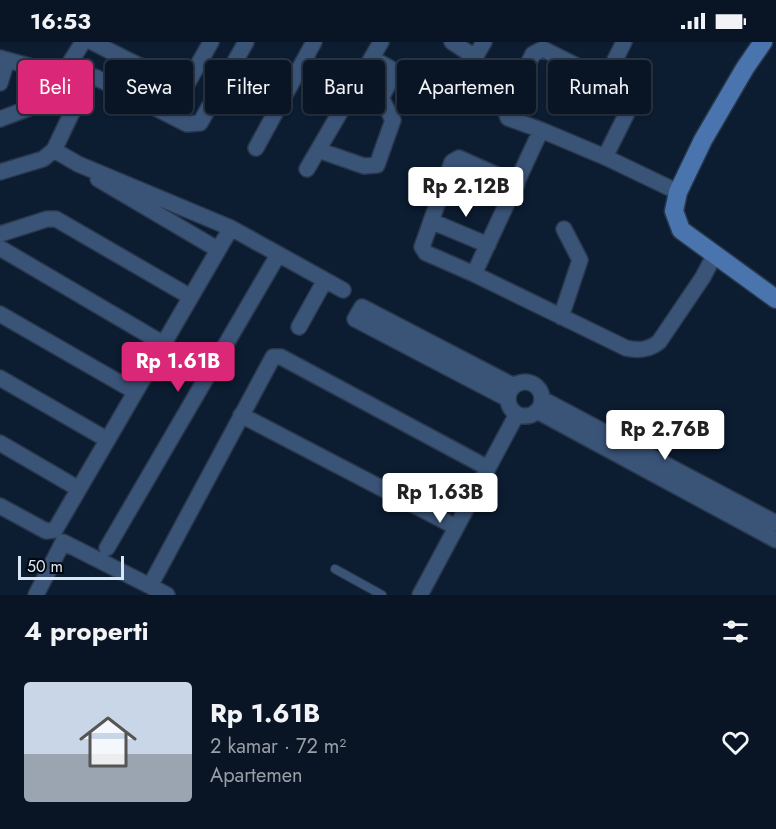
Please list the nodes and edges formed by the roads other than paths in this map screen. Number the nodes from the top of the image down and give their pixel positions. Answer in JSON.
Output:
{"nodes":[{"id":1,"x":82,"y":42,"type":"edge"},
{"id":2,"x":92,"y":42,"type":"edge"},
{"id":3,"x":211,"y":42,"type":"edge"},
{"id":4,"x":246,"y":42,"type":"edge"},
{"id":5,"x":314,"y":42,"type":"edge"},
{"id":6,"x":381,"y":42,"type":"edge"},
{"id":7,"x":452,"y":42,"type":"edge"},
{"id":8,"x":484,"y":42,"type":"edge"},
{"id":9,"x":624,"y":42,"type":"edge"},
{"id":10,"x":763,"y":42,"type":"edge"},
{"id":11,"x":475,"y":57,"type":"junction"},
{"id":12,"x":372,"y":58,"type":"junction"},
{"id":13,"x":3,"y":59,"type":"edge"},
{"id":14,"x":71,"y":60,"type":"edge"},
{"id":15,"x":566,"y":60,"type":"edge"},
{"id":16,"x":615,"y":60,"type":"edge"},
{"id":17,"x":18,"y":63,"type":"edge"},
{"id":18,"x":395,"y":72,"type":"junction"},
{"id":19,"x":0,"y":83,"type":"edge"},
{"id":20,"x":18,"y":113,"type":"edge"},
{"id":21,"x":626,"y":114,"type":"edge"},
{"id":22,"x":0,"y":118,"type":"edge"},
{"id":23,"x":541,"y":130,"type":"junction"},
{"id":24,"x":256,"y":148,"type":"dead end"},
{"id":25,"x":54,"y":150,"type":"junction"},
{"id":26,"x":318,"y":150,"type":"junction"},
{"id":27,"x":605,"y":157,"type":"junction"},
{"id":28,"x":78,"y":164,"type":"junction"},
{"id":29,"x":307,"y":169,"type":"dead end"},
{"id":30,"x":0,"y":172,"type":"edge"},
{"id":31,"x":517,"y":184,"type":"junction"},
{"id":32,"x":678,"y":192,"type":"junction"},
{"id":33,"x":431,"y":221,"type":"junction"},
{"id":34,"x":231,"y":228,"type":"junction"},
{"id":35,"x":564,"y":229,"type":"dead end"},
{"id":36,"x":0,"y":234,"type":"edge"},
{"id":37,"x":488,"y":245,"type":"junction"},
{"id":38,"x":0,"y":248,"type":"edge"},
{"id":39,"x":217,"y":249,"type":"junction"},
{"id":40,"x":714,"y":254,"type":"junction"},
{"id":41,"x":278,"y":255,"type":"junction"},
{"id":42,"x":474,"y":274,"type":"junction"},
{"id":43,"x":324,"y":282,"type":"junction"},
{"id":44,"x":343,"y":290,"type":"dead end"},
{"id":45,"x":189,"y":296,"type":"junction"},
{"id":46,"x":776,"y":299,"type":"edge"},
{"id":47,"x":0,"y":314,"type":"edge"},
{"id":48,"x":561,"y":317,"type":"junction"},
{"id":49,"x":299,"y":327,"type":"dead end"},
{"id":50,"x":162,"y":343,"type":"junction"},
{"id":51,"x":0,"y":378,"type":"edge"},
{"id":52,"x":134,"y":391,"type":"junction"},
{"id":53,"x":511,"y":392,"type":"junction"},
{"id":54,"x":540,"y":405,"type":"junction"},
{"id":55,"x":517,"y":414,"type":"junction"},
{"id":56,"x":241,"y":415,"type":"junction"},
{"id":57,"x":106,"y":440,"type":"junction"},
{"id":58,"x":0,"y":443,"type":"edge"},
{"id":59,"x":488,"y":468,"type":"junction"},
{"id":60,"x":79,"y":489,"type":"junction"},
{"id":61,"x":0,"y":506,"type":"edge"},
{"id":62,"x":776,"y":523,"type":"edge"},
{"id":63,"x":456,"y":527,"type":"junction"},
{"id":64,"x":776,"y":540,"type":"edge"},
{"id":65,"x":107,"y":548,"type":"dead end"},
{"id":66,"x":335,"y":569,"type":"dead end"},
{"id":67,"x":150,"y":586,"type":"junction"},
{"id":68,"x":36,"y":595,"type":"edge"},
{"id":69,"x":167,"y":595,"type":"edge"},
{"id":70,"x":382,"y":595,"type":"edge"},
{"id":71,"x":420,"y":595,"type":"edge"}],
"edges":[{"from":1,"to":14,"type":"street"},
{"from":2,"to":3,"type":"street"},
{"from":4,"to":25,"type":"street"},
{"from":5,"to":24,"type":"street"},
{"from":6,"to":12,"type":"street"},
{"from":7,"to":11,"type":"street"},
{"from":8,"to":11,"type":"street"},
{"from":9,"to":16,"type":"street"},
{"from":10,"to":32,"type":"street"},
{"from":11,"to":18,"type":"street"},
{"from":12,"to":18,"type":"street"},
{"from":12,"to":26,"type":"street"},
{"from":13,"to":17,"type":"street"},
{"from":13,"to":19,"type":"street"},
{"from":15,"to":23,"type":"street"},
{"from":18,"to":26,"type":"street"},
{"from":20,"to":22,"type":"street"},
{"from":21,"to":27,"type":"street"},
{"from":23,"to":27,"type":"street"},
{"from":23,"to":31,"type":"street"},
{"from":25,"to":28,"type":"street"},
{"from":25,"to":30,"type":"street"},
{"from":26,"to":29,"type":"street"},
{"from":27,"to":32,"type":"street"},
{"from":28,"to":34,"type":"street"},
{"from":28,"to":39,"type":"street"},
{"from":31,"to":33,"type":"street"},
{"from":31,"to":37,"type":"street"},
{"from":32,"to":40,"type":"street"},
{"from":33,"to":37,"type":"street"},
{"from":33,"to":42,"type":"street"},
{"from":34,"to":39,"type":"street"},
{"from":34,"to":41,"type":"street"},
{"from":35,"to":48,"type":"street"},
{"from":36,"to":45,"type":"street"},
{"from":37,"to":42,"type":"street"},
{"from":38,"to":50,"type":"street"},
{"from":39,"to":45,"type":"street"},
{"from":40,"to":46,"type":"street"},
{"from":40,"to":48,"type":"street"},
{"from":41,"to":43,"type":"street"},
{"from":41,"to":65,"type":"street"},
{"from":42,"to":48,"type":"street"},
{"from":43,"to":44,"type":"street"},
{"from":43,"to":49,"type":"street"},
{"from":45,"to":50,"type":"street"},
{"from":47,"to":52,"type":"street"},
{"from":50,"to":52,"type":"street"},
{"from":51,"to":57,"type":"street"},
{"from":52,"to":57,"type":"street"},
{"from":53,"to":53,"type":"street"},
{"from":53,"to":54,"type":"street"},
{"from":53,"to":55,"type":"street"},
{"from":54,"to":55,"type":"street"},
{"from":54,"to":62,"type":"street"},
{"from":54,"to":64,"type":"street"},
{"from":55,"to":59,"type":"street"},
{"from":56,"to":59,"type":"street"},
{"from":56,"to":63,"type":"street"},
{"from":56,"to":67,"type":"street"},
{"from":57,"to":60,"type":"street"},
{"from":58,"to":60,"type":"street"},
{"from":59,"to":63,"type":"street"},
{"from":60,"to":61,"type":"street"},
{"from":63,"to":71,"type":"street"},
{"from":66,"to":70,"type":"lane"},
{"from":67,"to":68,"type":"street"},
{"from":67,"to":69,"type":"street"}]}
